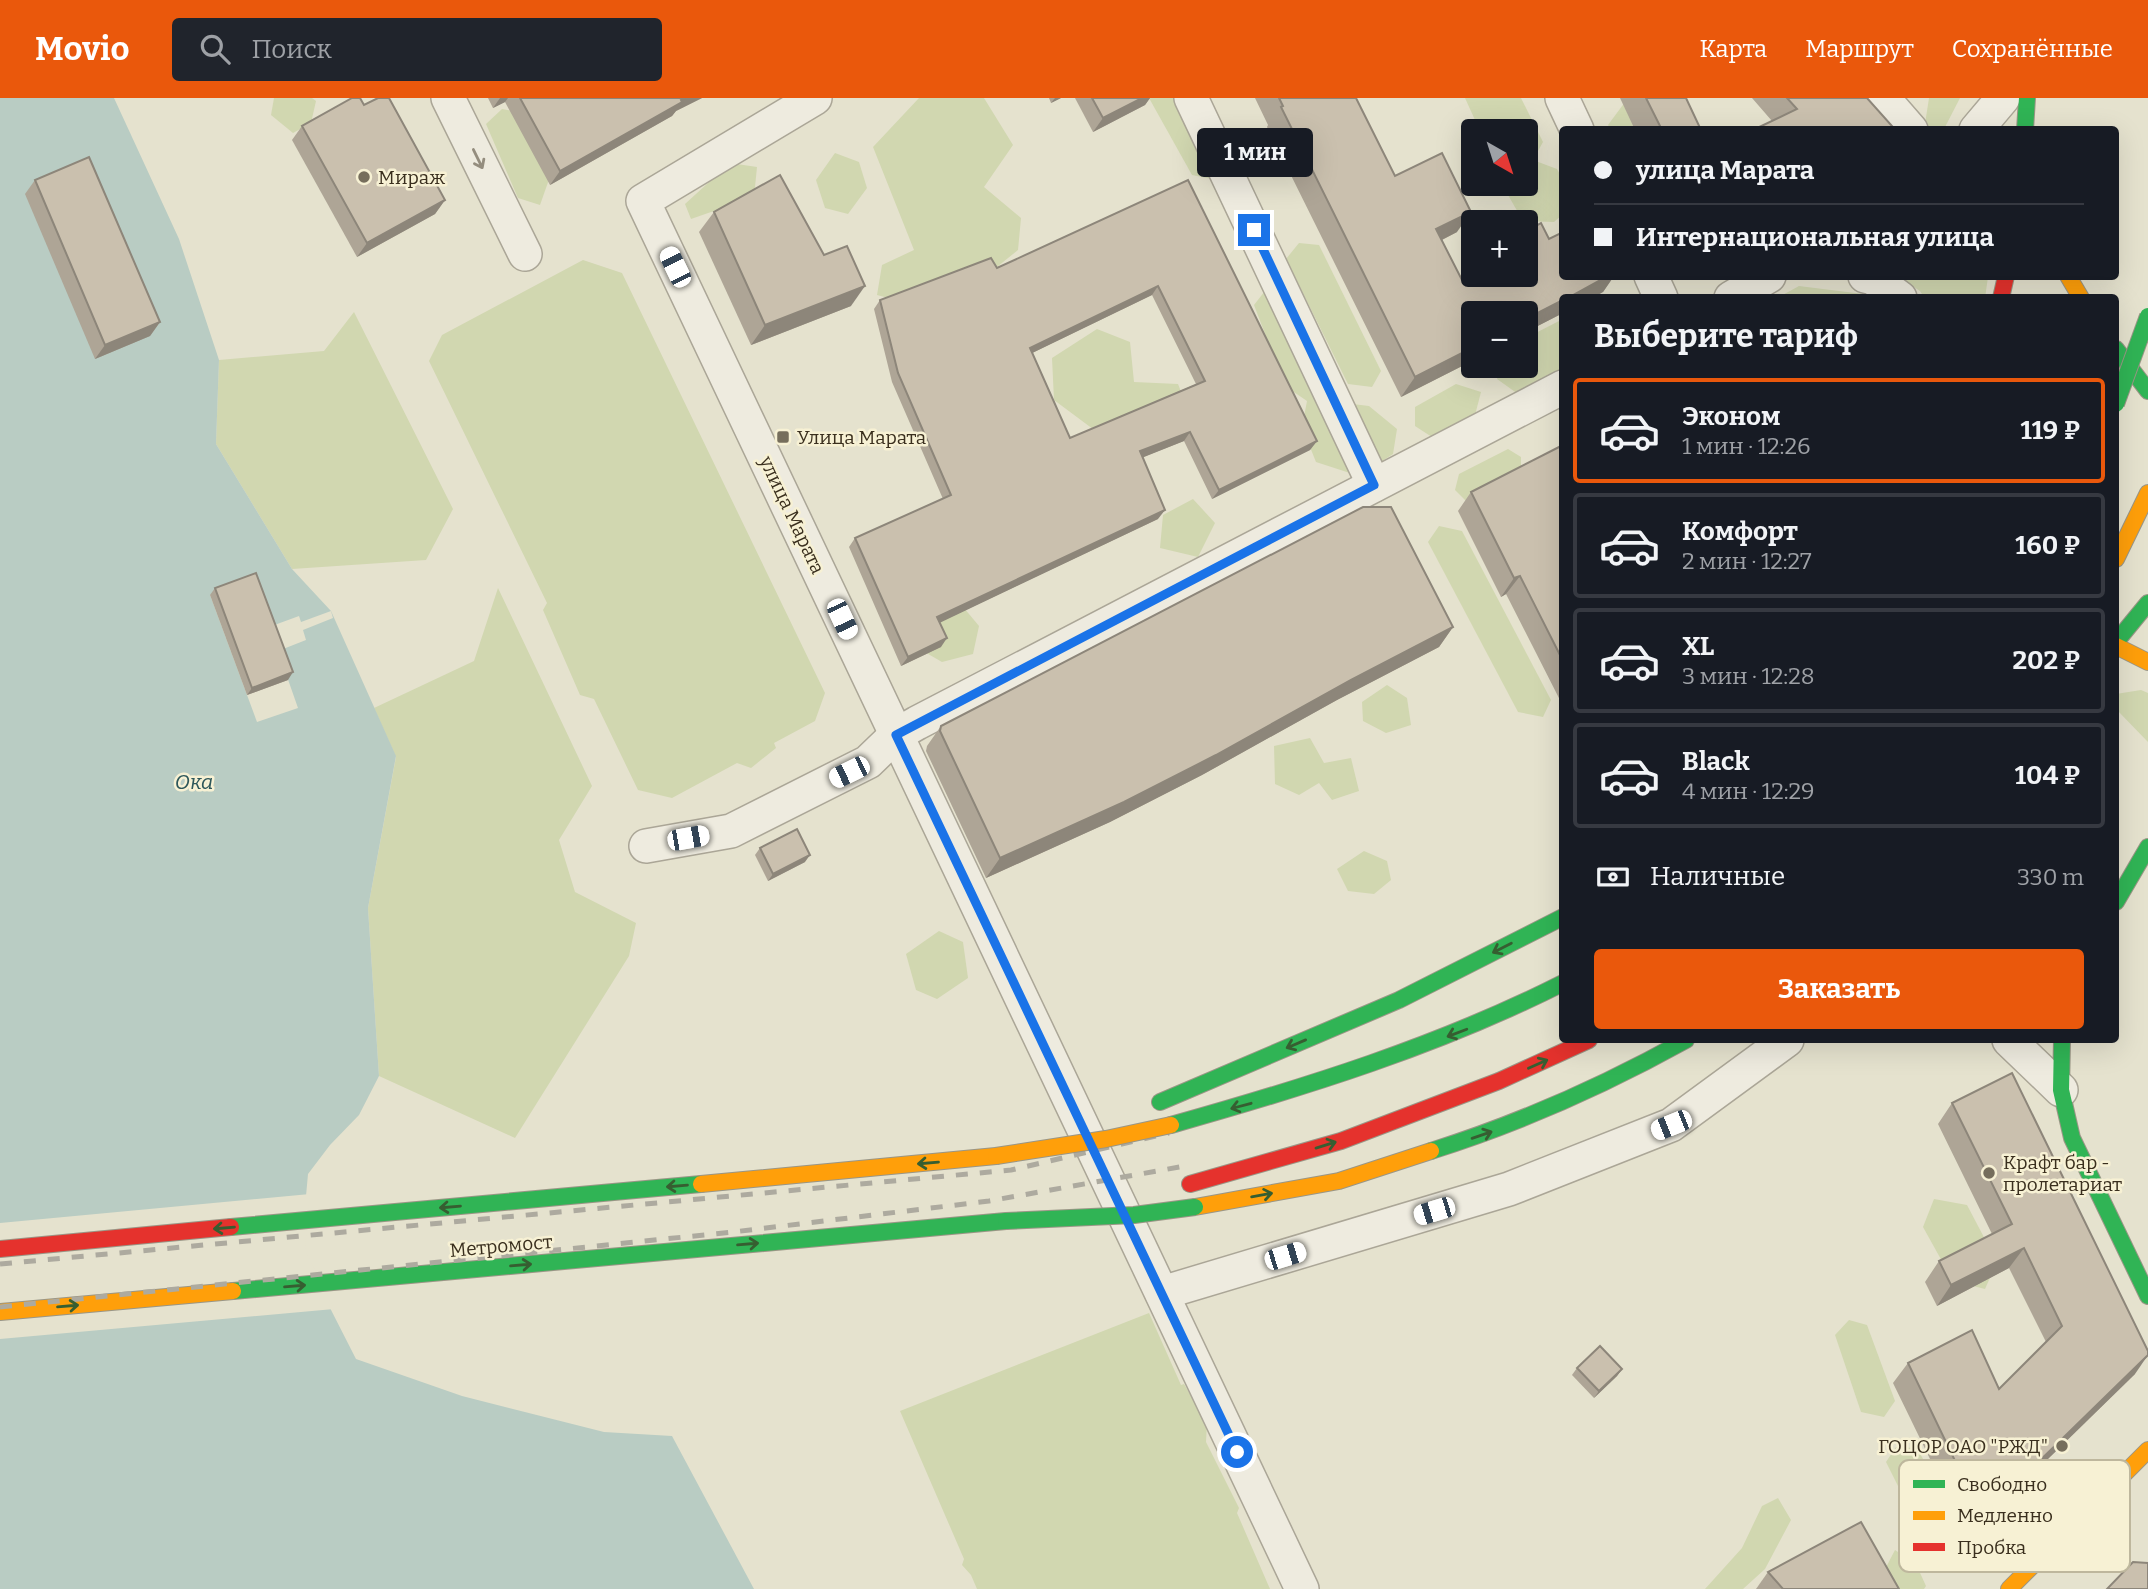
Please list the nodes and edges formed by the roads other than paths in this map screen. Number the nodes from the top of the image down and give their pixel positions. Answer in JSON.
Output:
{"nodes":[{"id":1,"x":448,"y":98,"type":"edge"},
{"id":2,"x":816,"y":98,"type":"edge"},
{"id":3,"x":1191,"y":98,"type":"edge"},
{"id":4,"x":1562,"y":98,"type":"edge"},
{"id":5,"x":1883,"y":98,"type":"edge"},
{"id":6,"x":2003,"y":98,"type":"edge"},
{"id":7,"x":2027,"y":98,"type":"edge"},
{"id":8,"x":1575,"y":126,"type":"edge"},
{"id":9,"x":1908,"y":126,"type":"edge"},
{"id":10,"x":1979,"y":126,"type":"edge"},
{"id":11,"x":2025,"y":126,"type":"edge"},
{"id":12,"x":525,"y":254,"type":"dead end"},
{"id":13,"x":1762,"y":280,"type":"edge"},
{"id":14,"x":1876,"y":280,"type":"edge"},
{"id":15,"x":1738,"y":294,"type":"edge"},
{"id":16,"x":1895,"y":294,"type":"edge"},
{"id":17,"x":2148,"y":316,"type":"edge"},
{"id":18,"x":2119,"y":353,"type":"edge"},
{"id":19,"x":1559,"y":389,"type":"edge"},
{"id":20,"x":2148,"y":391,"type":"edge"},
{"id":21,"x":2119,"y":396,"type":"edge"},
{"id":22,"x":1374,"y":485,"type":"junction"},
{"id":23,"x":2148,"y":493,"type":"edge"},
{"id":24,"x":2119,"y":553,"type":"edge"},
{"id":25,"x":2148,"y":603,"type":"edge"},
{"id":26,"x":2137,"y":638,"type":"dead end"},
{"id":27,"x":2119,"y":640,"type":"edge"},
{"id":28,"x":2119,"y":643,"type":"edge"},
{"id":29,"x":2119,"y":646,"type":"edge"},
{"id":30,"x":2148,"y":662,"type":"edge"},
{"id":31,"x":896,"y":735,"type":"junction"},
{"id":32,"x":646,"y":846,"type":"dead end"},
{"id":33,"x":2148,"y":847,"type":"edge"},
{"id":34,"x":2119,"y":897,"type":"edge"},
{"id":35,"x":1559,"y":920,"type":"edge"},
{"id":36,"x":1559,"y":985,"type":"edge"},
{"id":37,"x":1583,"y":1043,"type":"edge"},
{"id":38,"x":1681,"y":1043,"type":"edge"},
{"id":39,"x":1783,"y":1043,"type":"edge"},
{"id":40,"x":2012,"y":1043,"type":"edge"},
{"id":41,"x":2062,"y":1043,"type":"edge"},
{"id":42,"x":2061,"y":1090,"type":"junction"},
{"id":43,"x":1154,"y":1104,"type":"dead end"},
{"id":44,"x":1097,"y":1123,"type":"dead end"},
{"id":45,"x":996,"y":1156,"type":"junction"},
{"id":46,"x":1184,"y":1185,"type":"dead end"},
{"id":47,"x":1131,"y":1196,"type":"dead end"},
{"id":48,"x":1006,"y":1221,"type":"junction"},
{"id":49,"x":0,"y":1249,"type":"edge"},
{"id":50,"x":1162,"y":1293,"type":"junction"},
{"id":51,"x":2148,"y":1296,"type":"edge"},
{"id":52,"x":0,"y":1312,"type":"edge"},
{"id":53,"x":2148,"y":1450,"type":"edge"},
{"id":54,"x":2130,"y":1468,"type":"edge"},
{"id":55,"x":2026,"y":1572,"type":"edge"},
{"id":56,"x":1302,"y":1589,"type":"edge"},
{"id":57,"x":2009,"y":1589,"type":"edge"}],
"edges":[{"from":1,"to":12,"type":"street","one_way":true},
{"from":2,"to":31,"type":"street","name":"улица Марата"},
{"from":3,"to":22,"type":"street"},
{"from":4,"to":8,"type":"street"},
{"from":5,"to":9,"type":"street"},
{"from":6,"to":10,"type":"street"},
{"from":7,"to":11,"type":"main road"},
{"from":13,"to":15,"type":"street"},
{"from":14,"to":16,"type":"street"},
{"from":17,"to":21,"type":"main road","bridge":true},
{"from":18,"to":20,"type":"main road"},
{"from":19,"to":22,"type":"street"},
{"from":22,"to":31,"type":"street"},
{"from":23,"to":24,"type":"main road"},
{"from":25,"to":27,"type":"main road"},
{"from":26,"to":28,"type":"main road"},
{"from":29,"to":30,"type":"main road"},
{"from":31,"to":32,"type":"street"},
{"from":31,"to":50,"type":"street","name":"улица Марата"},
{"from":33,"to":34,"type":"main road"},
{"from":35,"to":43,"type":"main road","one_way":true},
{"from":36,"to":45,"type":"main road","one_way":true,"bridge":true},
{"from":46,"to":37,"type":"main road","one_way":true},
{"from":48,"to":38,"type":"main road","one_way":true,"bridge":true},
{"from":39,"to":50,"type":"street"},
{"from":40,"to":42,"type":"street"},
{"from":41,"to":42,"type":"main road"},
{"from":42,"to":51,"type":"main road"},
{"from":44,"to":45,"type":"main road","bridge":true},
{"from":45,"to":49,"type":"main road","one_way":true},
{"from":47,"to":48,"type":"main road","bridge":true},
{"from":52,"to":48,"type":"main road","name":"Метромост","one_way":true},
{"from":50,"to":56,"type":"street","name":"улица Марата"},
{"from":53,"to":54,"type":"main road"},
{"from":55,"to":57,"type":"main road"}]}
